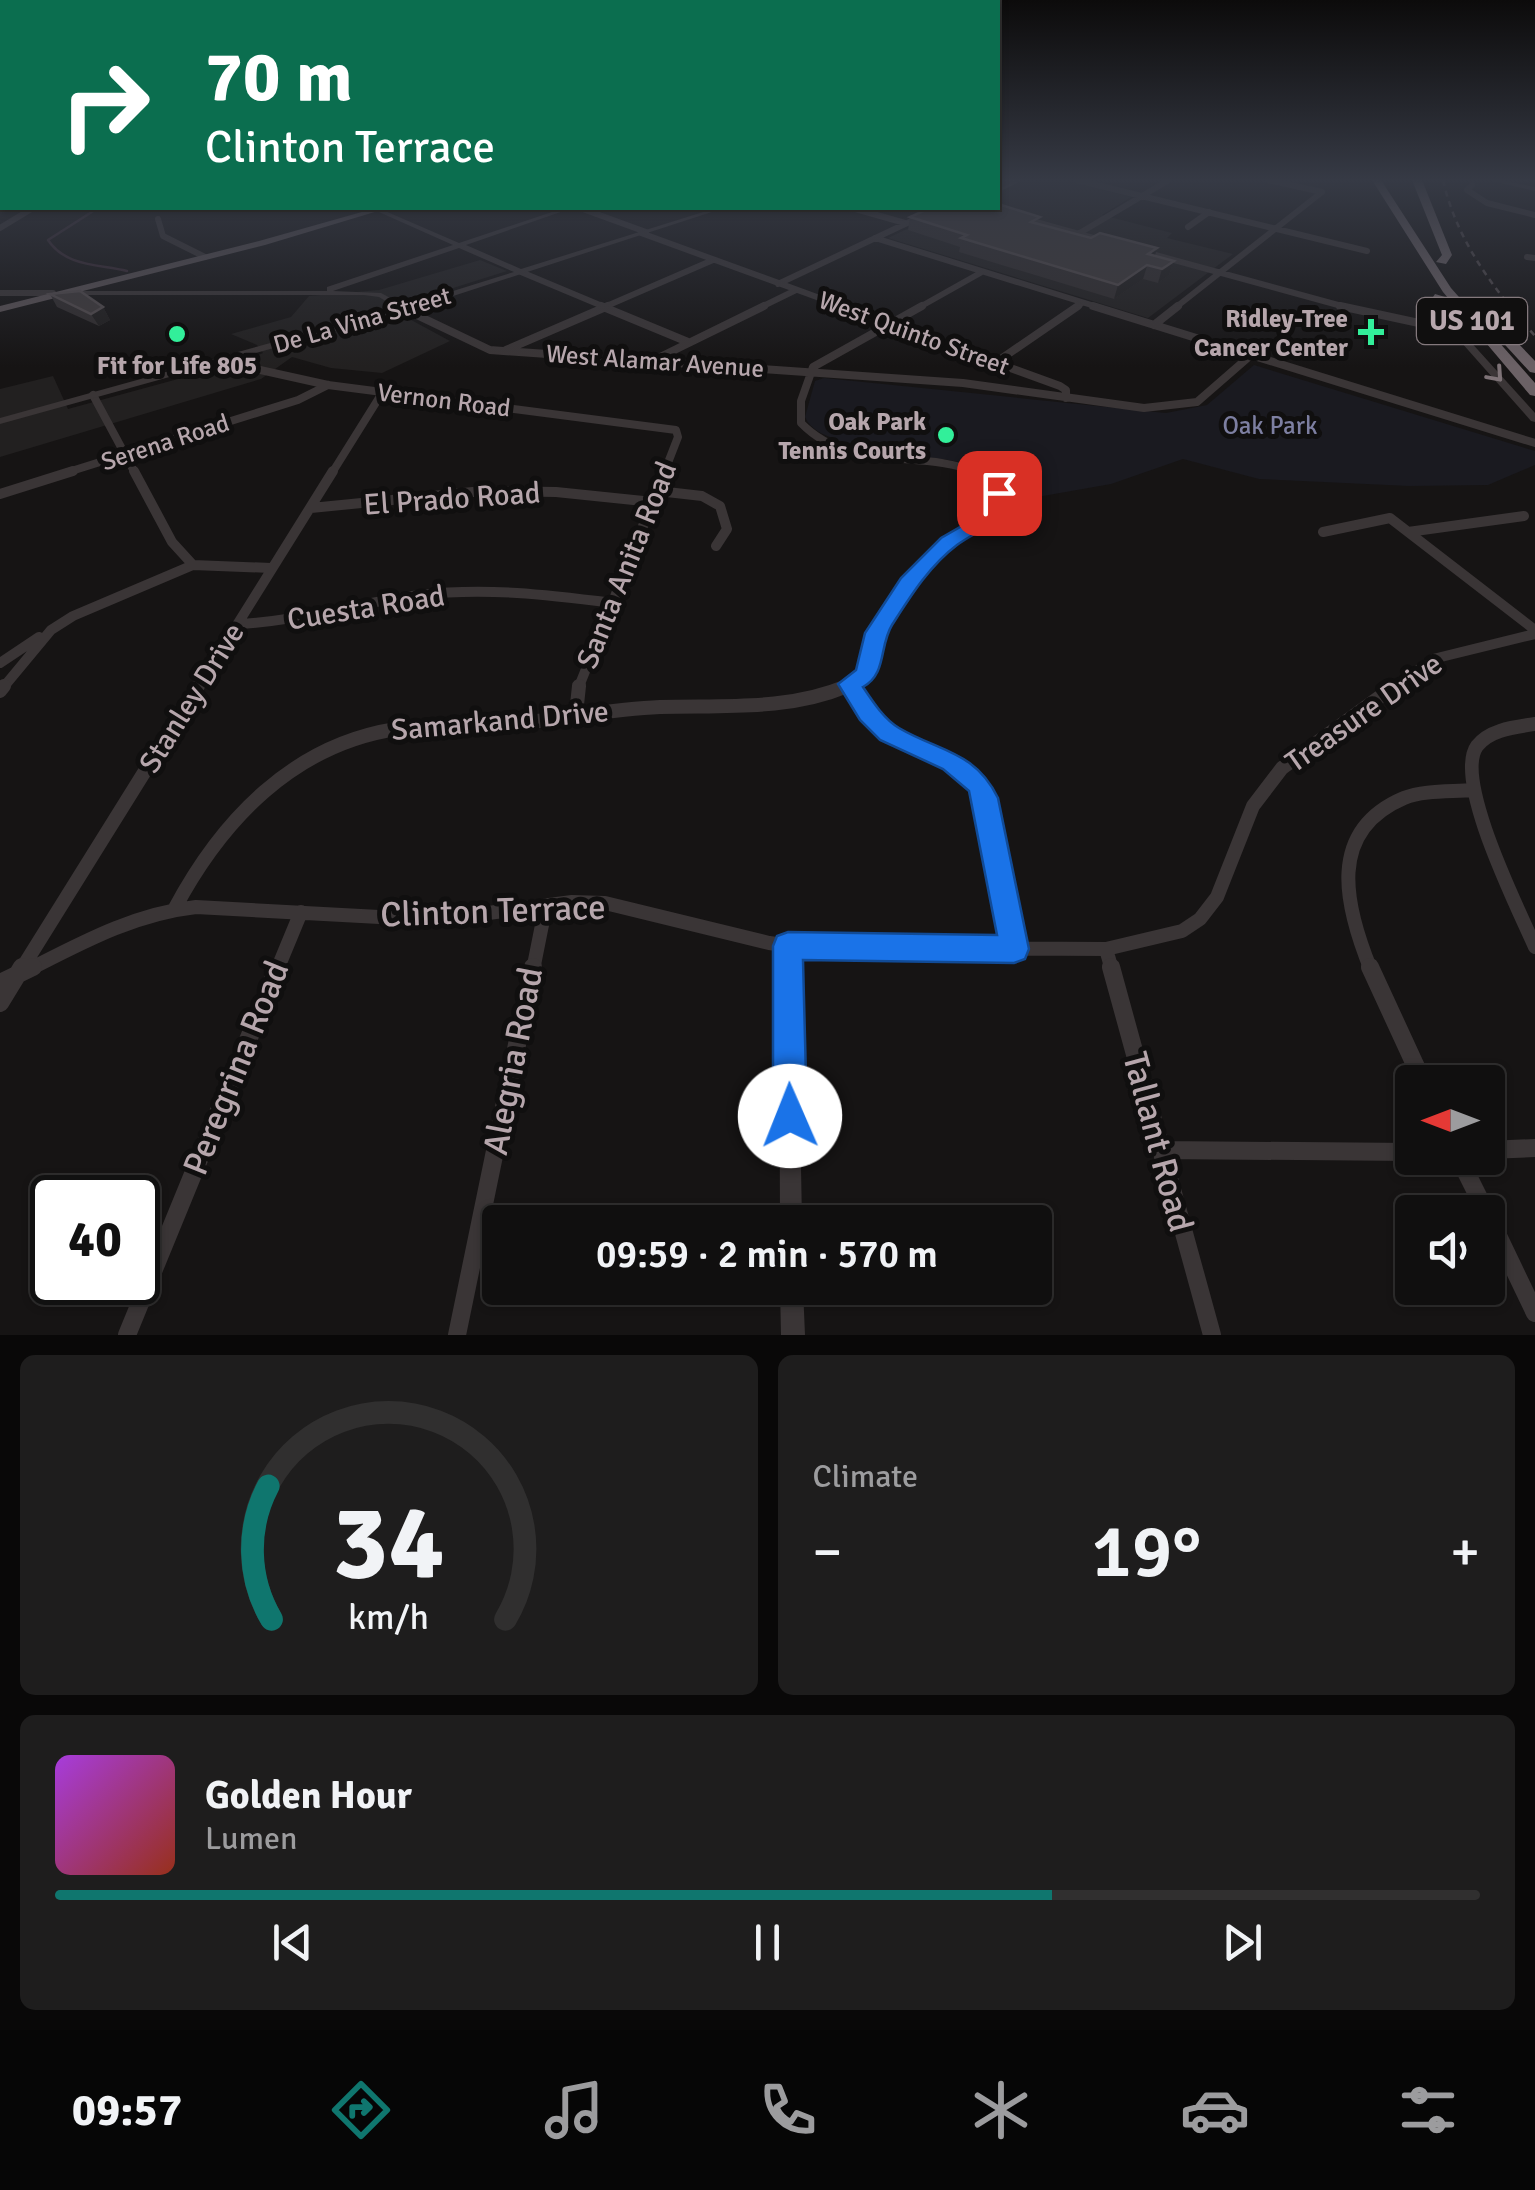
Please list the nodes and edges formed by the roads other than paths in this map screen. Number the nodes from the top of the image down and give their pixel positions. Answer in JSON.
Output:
{"nodes":[{"id":1,"x":174,"y":242,"type":"edge"},
{"id":2,"x":259,"y":242,"type":"edge"},
{"id":3,"x":454,"y":242,"type":"edge"},
{"id":4,"x":468,"y":242,"type":"edge"},
{"id":5,"x":615,"y":242,"type":"edge"},
{"id":6,"x":668,"y":242,"type":"edge"},
{"id":7,"x":866,"y":242,"type":"edge"},
{"id":8,"x":889,"y":242,"type":"edge"},
{"id":9,"x":1110,"y":242,"type":"edge"},
{"id":10,"x":1261,"y":242,"type":"edge"},
{"id":11,"x":1334,"y":242,"type":"edge"},
{"id":12,"x":1414,"y":242,"type":"edge"},
{"id":13,"x":1429,"y":242,"type":"edge"},
{"id":14,"x":1441,"y":242,"type":"edge"},
{"id":15,"x":460,"y":245,"type":"junction"},
{"id":16,"x":1120,"y":245,"type":"edge"},
{"id":17,"x":1416,"y":246,"type":"junction"},
{"id":18,"x":1139,"y":250,"type":"edge"},
{"id":19,"x":1367,"y":250,"type":"dead end"},
{"id":20,"x":204,"y":258,"type":"junction"},
{"id":21,"x":713,"y":260,"type":"junction"},
{"id":22,"x":1442,"y":262,"type":"junction"},
{"id":23,"x":521,"y":272,"type":"junction"},
{"id":24,"x":982,"y":272,"type":"junction"},
{"id":25,"x":1221,"y":273,"type":"junction"},
{"id":26,"x":778,"y":284,"type":"junction"},
{"id":27,"x":796,"y":290,"type":"junction"},
{"id":28,"x":325,"y":292,"type":"junction"},
{"id":29,"x":0,"y":294,"type":"edge"},
{"id":30,"x":53,"y":294,"type":"junction"},
{"id":31,"x":1082,"y":303,"type":"junction"},
{"id":32,"x":604,"y":307,"type":"junction"},
{"id":33,"x":0,"y":309,"type":"edge"},
{"id":34,"x":404,"y":309,"type":"junction"},
{"id":35,"x":890,"y":324,"type":"junction"},
{"id":36,"x":1154,"y":325,"type":"junction"},
{"id":37,"x":1456,"y":331,"type":"junction"},
{"id":38,"x":688,"y":342,"type":"junction"},
{"id":39,"x":502,"y":352,"type":"junction"},
{"id":40,"x":1251,"y":356,"type":"junction"},
{"id":41,"x":229,"y":358,"type":"junction"},
{"id":42,"x":652,"y":361,"type":"junction"},
{"id":43,"x":996,"y":362,"type":"junction"},
{"id":44,"x":1535,"y":370,"type":"edge"},
{"id":45,"x":810,"y":371,"type":"junction"},
{"id":46,"x":328,"y":385,"type":"junction"},
{"id":47,"x":382,"y":392,"type":"junction"},
{"id":48,"x":1535,"y":392,"type":"edge"},
{"id":49,"x":93,"y":394,"type":"junction"},
{"id":50,"x":1066,"y":398,"type":"junction"},
{"id":51,"x":1535,"y":419,"type":"edge"},
{"id":52,"x":0,"y":421,"type":"edge"},
{"id":53,"x":664,"y":426,"type":"joint"},
{"id":54,"x":1535,"y":443,"type":"edge"},
{"id":55,"x":124,"y":455,"type":"junction"},
{"id":56,"x":0,"y":494,"type":"edge"},
{"id":57,"x":655,"y":496,"type":"junction"},
{"id":58,"x":311,"y":508,"type":"junction"},
{"id":59,"x":1524,"y":516,"type":"dead end"},
{"id":60,"x":1322,"y":532,"type":"dead end"},
{"id":61,"x":1408,"y":532,"type":"junction"},
{"id":62,"x":716,"y":546,"type":"dead end"},
{"id":63,"x":193,"y":565,"type":"junction"},
{"id":64,"x":272,"y":568,"type":"junction"},
{"id":65,"x":613,"y":603,"type":"junction"},
{"id":66,"x":239,"y":624,"type":"junction"},
{"id":67,"x":52,"y":630,"type":"junction"},
{"id":68,"x":1535,"y":632,"type":"edge"},
{"id":69,"x":0,"y":663,"type":"edge"},
{"id":70,"x":849,"y":684,"type":"junction"},
{"id":71,"x":0,"y":691,"type":"edge"},
{"id":72,"x":576,"y":714,"type":"junction"},
{"id":73,"x":1535,"y":724,"type":"edge"},
{"id":74,"x":1473,"y":790,"type":"junction"},
{"id":75,"x":546,"y":905,"type":"junction"},
{"id":76,"x":175,"y":908,"type":"junction"},
{"id":77,"x":300,"y":912,"type":"junction"},
{"id":78,"x":788,"y":946,"type":"junction"},
{"id":79,"x":1535,"y":947,"type":"edge"},
{"id":80,"x":1014,"y":949,"type":"junction"},
{"id":81,"x":1106,"y":949,"type":"junction"},
{"id":82,"x":16,"y":976,"type":"junction"},
{"id":83,"x":0,"y":983,"type":"edge"},
{"id":84,"x":0,"y":1002,"type":"edge"},
{"id":85,"x":1415,"y":1065,"type":"edge"},
{"id":86,"x":1535,"y":1148,"type":"edge"},
{"id":87,"x":1505,"y":1149,"type":"edge"},
{"id":88,"x":1160,"y":1150,"type":"junction"},
{"id":89,"x":1395,"y":1152,"type":"edge"},
{"id":90,"x":791,"y":1205,"type":"edge"},
{"id":91,"x":1505,"y":1251,"type":"edge"},
{"id":92,"x":792,"y":1305,"type":"edge"},
{"id":93,"x":1535,"y":1313,"type":"edge"},
{"id":94,"x":127,"y":1335,"type":"edge"},
{"id":95,"x":457,"y":1335,"type":"edge"},
{"id":96,"x":793,"y":1335,"type":"edge"},
{"id":97,"x":1212,"y":1335,"type":"edge"}],
"edges":[{"from":1,"to":20,"type":"street"},
{"from":2,"to":20,"type":"main road"},
{"from":3,"to":15,"type":"street"},
{"from":4,"to":15,"type":"street"},
{"from":5,"to":23,"type":"street","name":"De La Vina Street"},
{"from":6,"to":21,"type":"street","name":"West Quinto Street"},
{"from":7,"to":26,"type":"street"},
{"from":8,"to":24,"type":"street"},
{"from":9,"to":16,"type":"street"},
{"from":10,"to":25,"type":"street"},
{"from":11,"to":19,"type":"street"},
{"from":12,"to":17,"type":"highway","number":"US 101"},
{"from":13,"to":22,"type":"highway","number":"US 101"},
{"from":14,"to":22,"type":"highway"},
{"from":15,"to":23,"type":"street"},
{"from":15,"to":28,"type":"street"},
{"from":17,"to":37,"type":"highway"},
{"from":17,"to":48,"type":"highway","number":"US 101"},
{"from":18,"to":25,"type":"street"},
{"from":20,"to":30,"type":"main road"},
{"from":21,"to":26,"type":"street","name":"West Quinto Street"},
{"from":21,"to":32,"type":"street"},
{"from":22,"to":44,"type":"highway","number":"US 101"},
{"from":23,"to":32,"type":"street"},
{"from":23,"to":34,"type":"street","name":"De La Vina Street"},
{"from":24,"to":31,"type":"street"},
{"from":24,"to":35,"type":"street"},
{"from":25,"to":36,"type":"street"},
{"from":25,"to":37,"type":"street"},
{"from":26,"to":27,"type":"street","name":"West Quinto Street"},
{"from":27,"to":35,"type":"street","name":"West Quinto Street"},
{"from":27,"to":38,"type":"street"},
{"from":28,"to":30,"type":"street","name":"West Alamar Avenue"},
{"from":28,"to":34,"type":"street","name":"West Alamar Avenue"},
{"from":29,"to":30,"type":"street"},
{"from":30,"to":33,"type":"main road"},
{"from":31,"to":36,"type":"street"},
{"from":31,"to":43,"type":"street"},
{"from":32,"to":38,"type":"street"},
{"from":32,"to":39,"type":"street"},
{"from":34,"to":39,"type":"street","name":"West Alamar Avenue"},
{"from":34,"to":41,"type":"street","name":"De La Vina Street"},
{"from":35,"to":43,"type":"street","name":"West Quinto Street"},
{"from":35,"to":45,"type":"street"},
{"from":36,"to":40,"type":"street"},
{"from":37,"to":51,"type":"street","one_way":true},
{"from":38,"to":42,"type":"street"},
{"from":39,"to":42,"type":"street","name":"West Alamar Avenue"},
{"from":40,"to":50,"type":"street","name":"West Alamar Avenue"},
{"from":40,"to":54,"type":"street"},
{"from":41,"to":46,"type":"street","name":"Vernon Road"},
{"from":41,"to":49,"type":"street","name":"De La Vina Street"},
{"from":42,"to":45,"type":"street","name":"West Alamar Avenue"},
{"from":43,"to":50,"type":"street","name":"West Quinto Street"},
{"from":45,"to":50,"type":"street","name":"West Alamar Avenue"},
{"from":45,"to":70,"type":"street"},
{"from":46,"to":47,"type":"street","name":"Vernon Road"},
{"from":46,"to":55,"type":"street","name":"Serena Road"},
{"from":47,"to":53,"type":"street","name":"Vernon Road"},
{"from":47,"to":58,"type":"street","name":"Stanley Drive"},
{"from":49,"to":52,"type":"street","name":"De La Vina Street"},
{"from":49,"to":55,"type":"street"},
{"from":53,"to":57,"type":"street","name":"Santa Anita Road"},
{"from":55,"to":56,"type":"street","name":"Serena Road"},
{"from":55,"to":63,"type":"street"},
{"from":57,"to":58,"type":"street","name":"El Prado Road"},
{"from":57,"to":62,"type":"street","name":"El Prado Road"},
{"from":57,"to":65,"type":"street","name":"Santa Anita Road"},
{"from":58,"to":64,"type":"street","name":"Stanley Drive"},
{"from":59,"to":61,"type":"street"},
{"from":60,"to":61,"type":"street"},
{"from":61,"to":68,"type":"street"},
{"from":63,"to":64,"type":"street"},
{"from":63,"to":67,"type":"street"},
{"from":64,"to":66,"type":"street","name":"Stanley Drive"},
{"from":65,"to":66,"type":"street","name":"Cuesta Road"},
{"from":65,"to":72,"type":"street","name":"Santa Anita Road"},
{"from":66,"to":82,"type":"street","name":"Stanley Drive"},
{"from":67,"to":69,"type":"street"},
{"from":67,"to":71,"type":"street"},
{"from":68,"to":81,"type":"street","name":"Treasure Drive"},
{"from":70,"to":72,"type":"street","name":"Samarkand Drive"},
{"from":70,"to":80,"type":"street"},
{"from":72,"to":76,"type":"street","name":"Samarkand Drive"},
{"from":73,"to":74,"type":"street"},
{"from":74,"to":79,"type":"street"},
{"from":74,"to":85,"type":"street"},
{"from":75,"to":77,"type":"street","name":"Clinton Terrace"},
{"from":75,"to":78,"type":"street","name":"Clinton Terrace"},
{"from":75,"to":95,"type":"street","name":"Alegria Road"},
{"from":76,"to":77,"type":"street","name":"Clinton Terrace"},
{"from":76,"to":82,"type":"street"},
{"from":77,"to":94,"type":"street","name":"Peregrina Road"},
{"from":78,"to":80,"type":"street","name":"Clinton Terrace"},
{"from":78,"to":90,"type":"street"},
{"from":80,"to":81,"type":"street","name":"Clinton Terrace"},
{"from":81,"to":88,"type":"street","name":"Tallant Road"},
{"from":82,"to":83,"type":"street"},
{"from":82,"to":84,"type":"street","name":"Stanley Drive"},
{"from":86,"to":87,"type":"street"},
{"from":88,"to":89,"type":"street"},
{"from":88,"to":97,"type":"street","name":"Tallant Road"},
{"from":91,"to":93,"type":"street"},
{"from":92,"to":96,"type":"street"}]}
